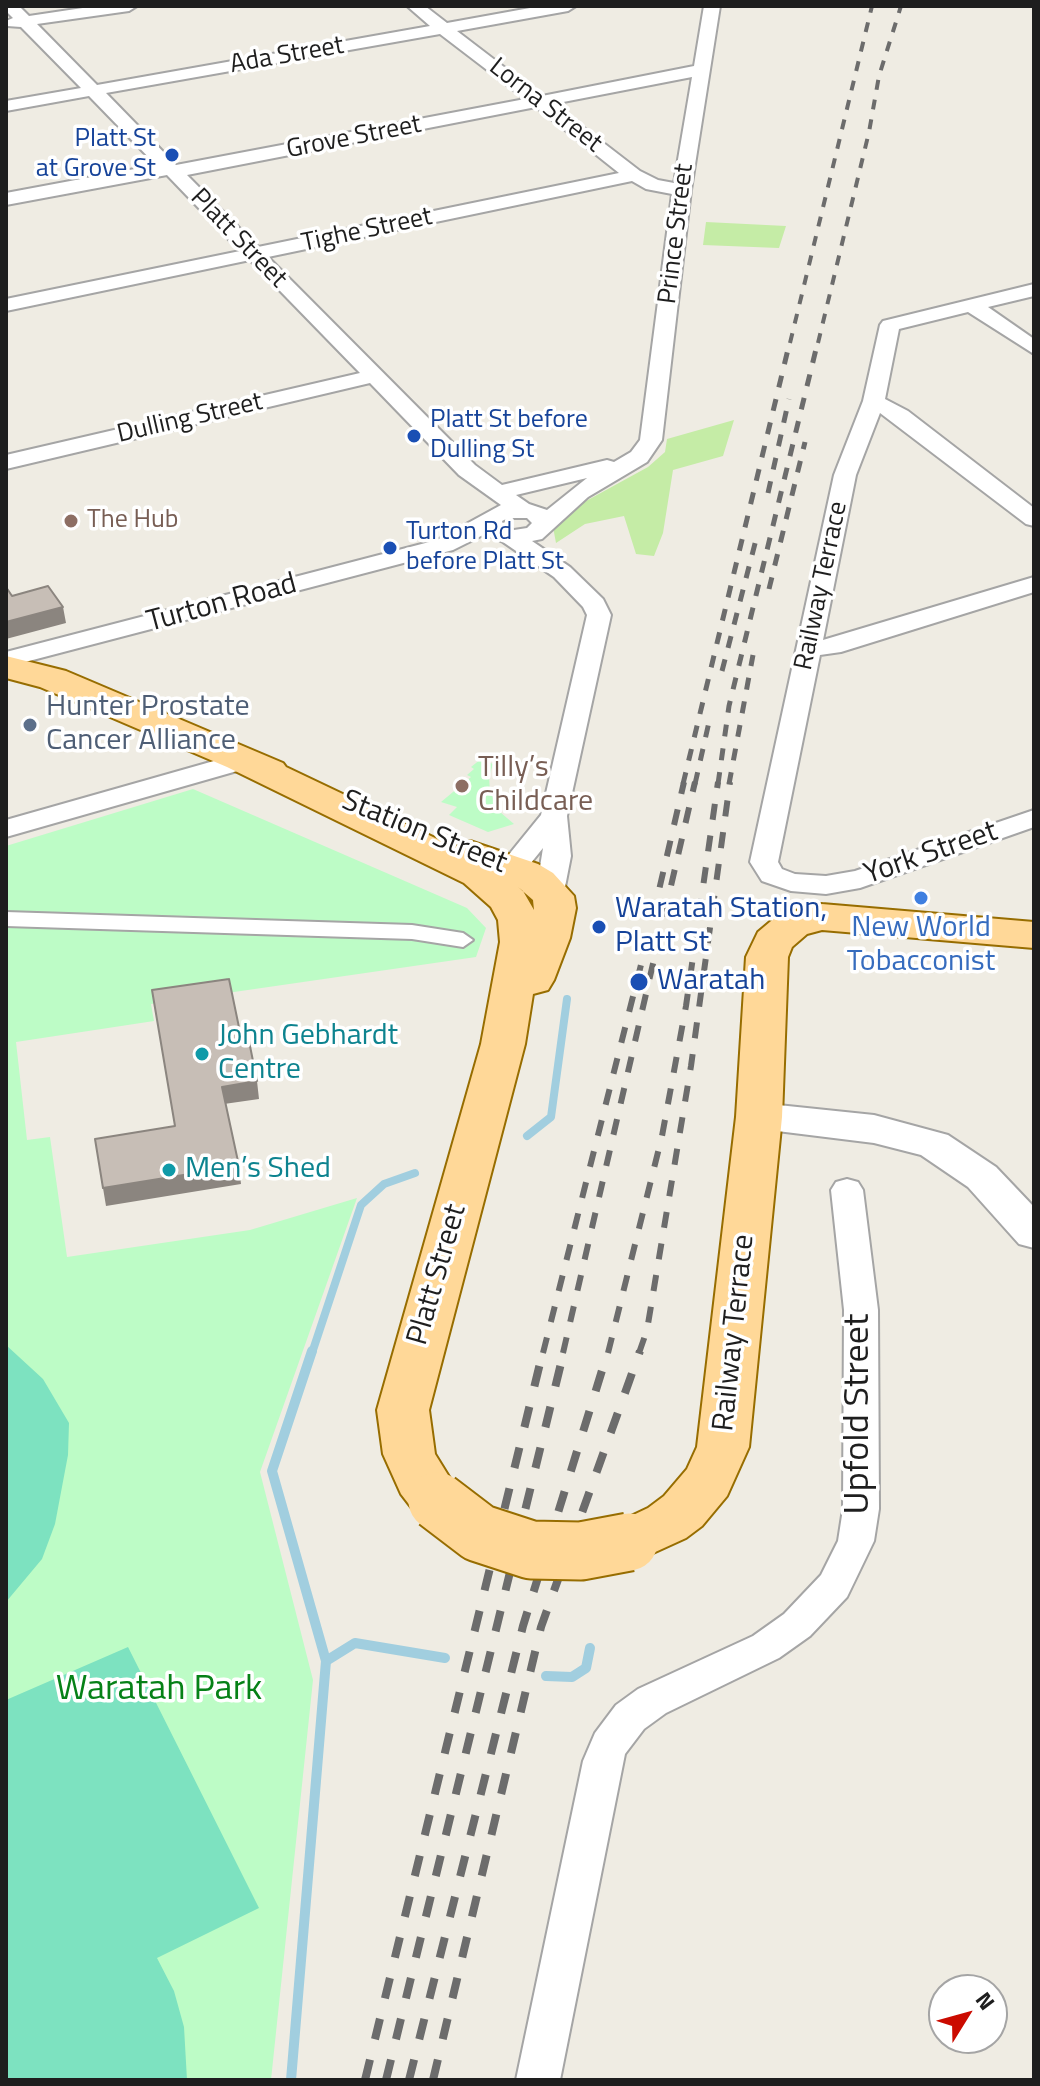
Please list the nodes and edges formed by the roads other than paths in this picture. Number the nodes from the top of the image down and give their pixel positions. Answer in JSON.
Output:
{"nodes":[{"id":1,"x":10,"y":6,"type":"edge"},
{"id":2,"x":129,"y":6,"type":"edge"},
{"id":3,"x":415,"y":6,"type":"edge"},
{"id":4,"x":568,"y":6,"type":"edge"},
{"id":5,"x":712,"y":6,"type":"edge"},
{"id":6,"x":27,"y":22,"type":"junction"},
{"id":7,"x":6,"y":24,"type":"edge"},
{"id":8,"x":445,"y":28,"type":"junction"},
{"id":9,"x":701,"y":70,"type":"junction"},
{"id":10,"x":94,"y":91,"type":"junction"},
{"id":11,"x":541,"y":101,"type":"junction"},
{"id":12,"x":6,"y":106,"type":"edge"},
{"id":13,"x":171,"y":170,"type":"junction"},
{"id":14,"x":634,"y":175,"type":"junction"},
{"id":15,"x":682,"y":190,"type":"junction"},
{"id":16,"x":6,"y":199,"type":"edge"},
{"id":17,"x":252,"y":254,"type":"junction"},
{"id":18,"x":1034,"y":290,"type":"edge"},
{"id":19,"x":6,"y":305,"type":"edge"},
{"id":20,"x":971,"y":305,"type":"junction"},
{"id":21,"x":1034,"y":348,"type":"edge"},
{"id":22,"x":374,"y":376,"type":"junction"},
{"id":23,"x":874,"y":401,"type":"junction"},
{"id":24,"x":636,"y":459,"type":"junction"},
{"id":25,"x":6,"y":462,"type":"edge"},
{"id":26,"x":467,"y":470,"type":"junction"},
{"id":27,"x":496,"y":493,"type":"junction"},
{"id":28,"x":534,"y":517,"type":"junction"},
{"id":29,"x":491,"y":519,"type":"junction"},
{"id":30,"x":1034,"y":519,"type":"edge"},
{"id":31,"x":509,"y":537,"type":"junction"},
{"id":32,"x":438,"y":547,"type":"junction"},
{"id":33,"x":569,"y":578,"type":"junction"},
{"id":34,"x":1034,"y":584,"type":"edge"},
{"id":35,"x":809,"y":649,"type":"junction"},
{"id":36,"x":6,"y":660,"type":"edge"},
{"id":37,"x":6,"y":667,"type":"edge"},
{"id":38,"x":242,"y":761,"type":"junction"},
{"id":39,"x":554,"y":816,"type":"junction"},
{"id":40,"x":1034,"y":818,"type":"edge"},
{"id":41,"x":6,"y":829,"type":"edge"},
{"id":42,"x":512,"y":868,"type":"junction"},
{"id":43,"x":826,"y":885,"type":"joint"},
{"id":44,"x":550,"y":892,"type":"junction"},
{"id":45,"x":6,"y":919,"type":"edge"},
{"id":46,"x":1034,"y":935,"type":"edge"},
{"id":47,"x":463,"y":940,"type":"dead end"},
{"id":48,"x":530,"y":943,"type":"junction"},
{"id":49,"x":759,"y":1117,"type":"junction"},
{"id":50,"x":847,"y":1190,"type":"dead end"},
{"id":51,"x":1034,"y":1233,"type":"edge"},
{"id":52,"x":437,"y":1501,"type":"joint"},
{"id":53,"x":538,"y":2080,"type":"edge"}],
"edges":[{"from":1,"to":6,"type":"street","name":"Platt Street"},
{"from":2,"to":6,"type":"street"},
{"from":3,"to":8,"type":"street","name":"Lorna Street"},
{"from":4,"to":8,"type":"street","name":"Ada Street"},
{"from":5,"to":9,"type":"street","name":"Prince Street"},
{"from":6,"to":7,"type":"street"},
{"from":6,"to":10,"type":"street","name":"Platt Street"},
{"from":8,"to":10,"type":"street","name":"Ada Street"},
{"from":8,"to":11,"type":"street","name":"Lorna Street"},
{"from":9,"to":11,"type":"street","name":"Grove Street"},
{"from":9,"to":15,"type":"street","name":"Prince Street"},
{"from":10,"to":12,"type":"street","name":"Ada Street"},
{"from":10,"to":13,"type":"street","name":"Platt Street"},
{"from":11,"to":13,"type":"street","name":"Grove Street"},
{"from":11,"to":14,"type":"street","name":"Lorna Street"},
{"from":13,"to":16,"type":"street","name":"Grove Street"},
{"from":13,"to":17,"type":"street","name":"Platt Street"},
{"from":14,"to":15,"type":"street","name":"Lorna Street"},
{"from":14,"to":17,"type":"street","name":"Tighe Street"},
{"from":15,"to":24,"type":"street","name":"Prince Street"},
{"from":17,"to":19,"type":"street","name":"Tighe Street"},
{"from":17,"to":22,"type":"street","name":"Platt Street"},
{"from":18,"to":20,"type":"street"},
{"from":20,"to":21,"type":"street"},
{"from":20,"to":23,"type":"street","name":"Railway Terrace"},
{"from":22,"to":25,"type":"street","name":"Dulling Street"},
{"from":22,"to":26,"type":"street","name":"Platt Street"},
{"from":23,"to":30,"type":"street"},
{"from":23,"to":35,"type":"street","name":"Railway Terrace"},
{"from":24,"to":27,"type":"street"},
{"from":24,"to":28,"type":"street"},
{"from":26,"to":27,"type":"street","name":"Platt Street"},
{"from":26,"to":29,"type":"street","name":"Platt Street"},
{"from":27,"to":28,"type":"street","name":"Platt Street"},
{"from":28,"to":29,"type":"street","name":"Turton Road"},
{"from":28,"to":31,"type":"street","name":"Turton Road"},
{"from":28,"to":33,"type":"street"},
{"from":29,"to":31,"type":"street"},
{"from":29,"to":32,"type":"street","name":"Turton Road"},
{"from":31,"to":32,"type":"street","name":"Turton Road"},
{"from":31,"to":33,"type":"street"},
{"from":32,"to":36,"type":"street","name":"Turton Road"},
{"from":33,"to":39,"type":"street"},
{"from":34,"to":35,"type":"street"},
{"from":35,"to":43,"type":"street","name":"Railway Terrace"},
{"from":37,"to":38,"type":"main road","name":"Station Street"},
{"from":38,"to":41,"type":"street"},
{"from":38,"to":42,"type":"main road","name":"Station Street"},
{"from":38,"to":48,"type":"main road","name":"Station Street"},
{"from":39,"to":42,"type":"street"},
{"from":39,"to":44,"type":"street"},
{"from":40,"to":43,"type":"street","name":"York Street"},
{"from":42,"to":44,"type":"main road","name":"Station Street"},
{"from":42,"to":48,"type":"main road"},
{"from":44,"to":48,"type":"main road"},
{"from":45,"to":47,"type":"street"},
{"from":46,"to":49,"type":"main road","name":"Railway Terrace"},
{"from":48,"to":52,"type":"main road","name":"Platt Street"},
{"from":49,"to":51,"type":"street"},
{"from":49,"to":52,"type":"main road","name":"Railway Terrace","bridge":true},
{"from":50,"to":53,"type":"street","name":"Upfold Street"}]}
